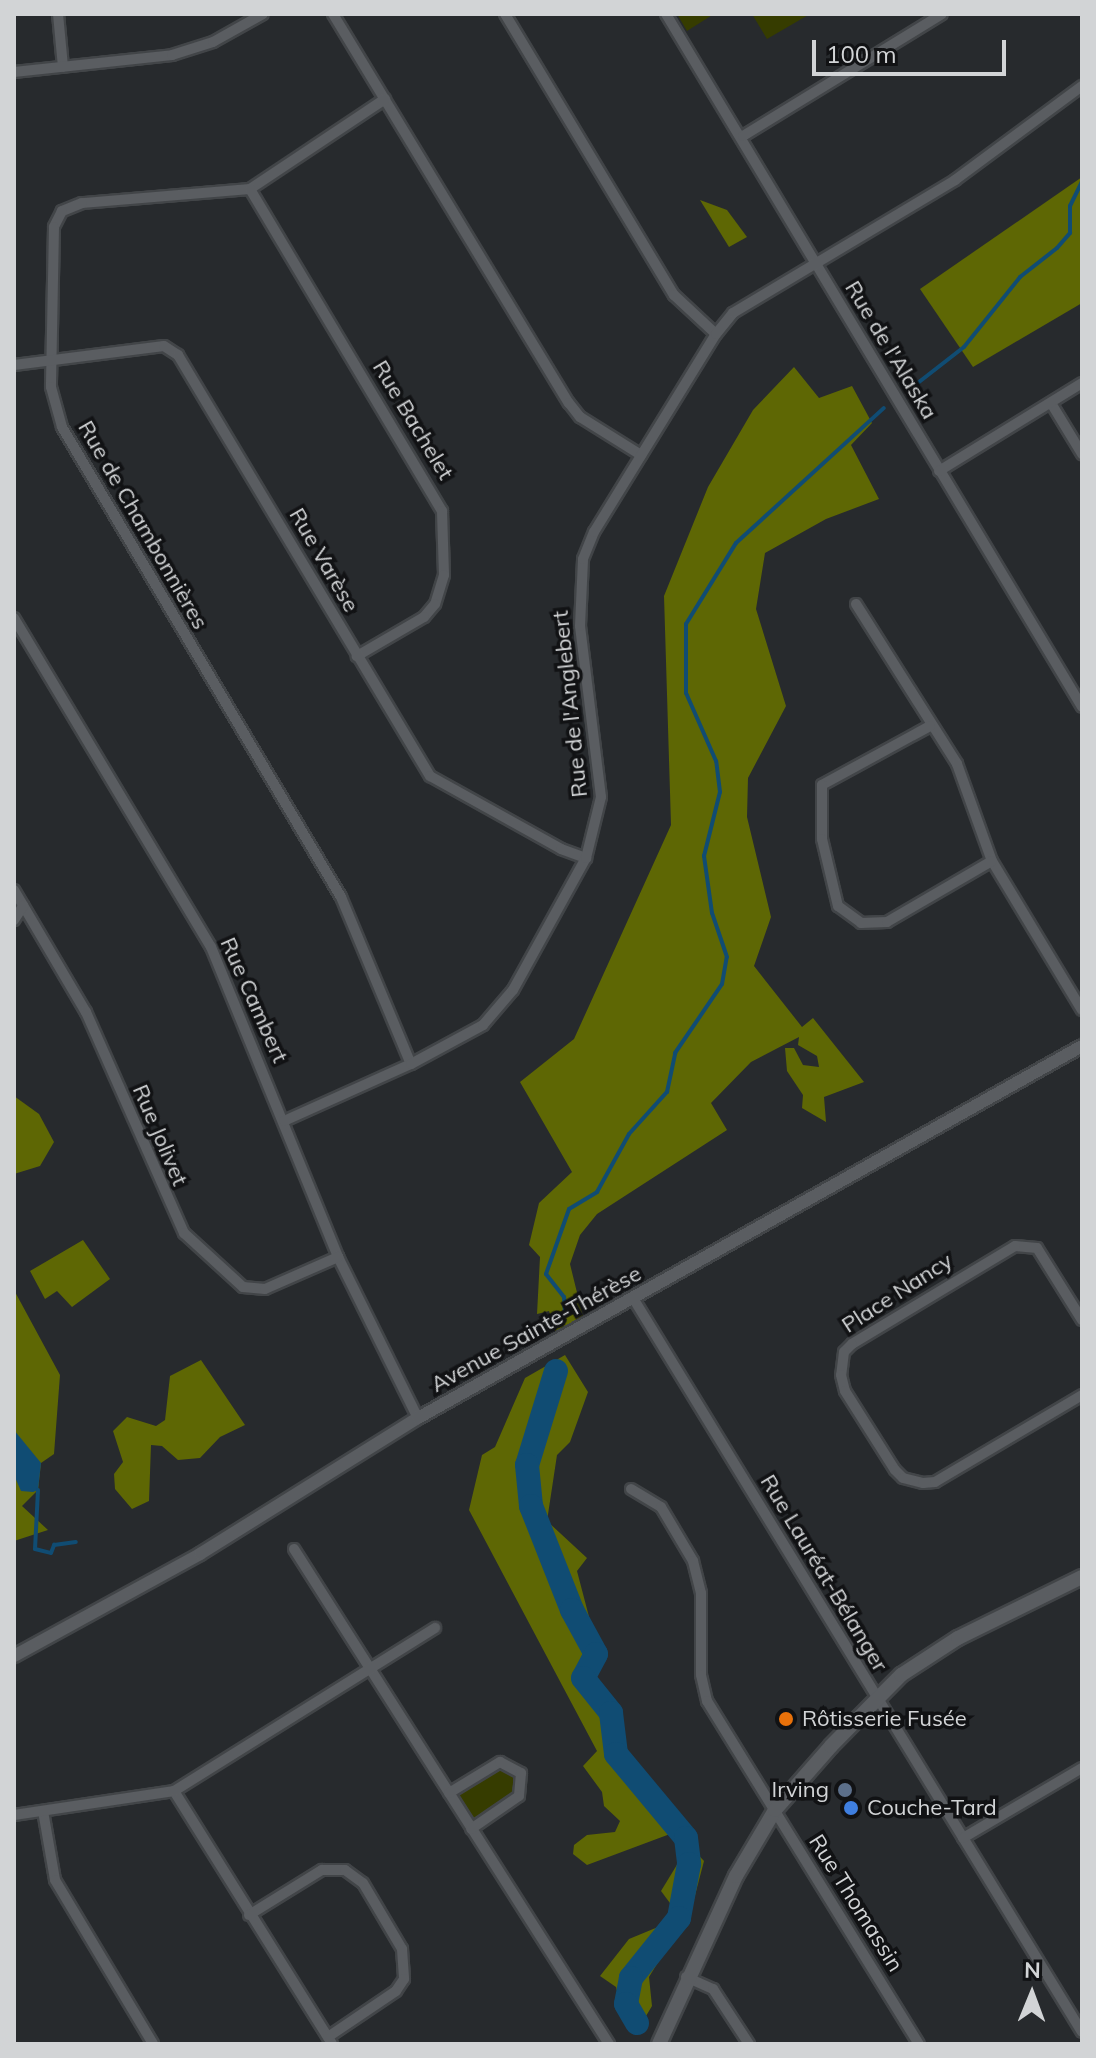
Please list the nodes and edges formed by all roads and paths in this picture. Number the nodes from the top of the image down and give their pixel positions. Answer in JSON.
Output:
{"nodes":[{"id":1,"x":58,"y":14,"type":"edge"},
{"id":2,"x":263,"y":14,"type":"edge"},
{"id":3,"x":333,"y":14,"type":"edge"},
{"id":4,"x":505,"y":14,"type":"edge"},
{"id":5,"x":666,"y":14,"type":"edge"},
{"id":6,"x":942,"y":14,"type":"edge"},
{"id":7,"x":63,"y":67,"type":"junction"},
{"id":8,"x":14,"y":72,"type":"edge"},
{"id":9,"x":1082,"y":86,"type":"edge"},
{"id":10,"x":385,"y":99,"type":"junction"},
{"id":11,"x":743,"y":136,"type":"junction"},
{"id":12,"x":250,"y":189,"type":"junction"},
{"id":13,"x":817,"y":264,"type":"junction"},
{"id":14,"x":716,"y":334,"type":"junction"},
{"id":15,"x":52,"y":362,"type":"junction"},
{"id":16,"x":14,"y":365,"type":"edge"},
{"id":17,"x":1082,"y":383,"type":"edge"},
{"id":18,"x":1051,"y":403,"type":"junction"},
{"id":19,"x":1082,"y":454,"type":"edge"},
{"id":20,"x":641,"y":455,"type":"junction"},
{"id":21,"x":939,"y":471,"type":"junction"},
{"id":22,"x":856,"y":604,"type":"dead end"},
{"id":23,"x":14,"y":618,"type":"edge"},
{"id":24,"x":357,"y":656,"type":"junction"},
{"id":25,"x":1082,"y":707,"type":"edge"},
{"id":26,"x":930,"y":726,"type":"junction"},
{"id":27,"x":586,"y":858,"type":"junction"},
{"id":28,"x":992,"y":861,"type":"junction"},
{"id":29,"x":14,"y":890,"type":"edge"},
{"id":30,"x":23,"y":906,"type":"junction"},
{"id":31,"x":14,"y":920,"type":"edge"},
{"id":32,"x":1082,"y":1010,"type":"edge"},
{"id":33,"x":1082,"y":1046,"type":"edge"},
{"id":34,"x":411,"y":1064,"type":"junction"},
{"id":35,"x":284,"y":1121,"type":"junction"},
{"id":36,"x":338,"y":1257,"type":"junction"},
{"id":37,"x":633,"y":1298,"type":"junction"},
{"id":38,"x":1082,"y":1320,"type":"edge"},
{"id":39,"x":1082,"y":1395,"type":"edge"},
{"id":40,"x":418,"y":1418,"type":"junction"},
{"id":41,"x":631,"y":1489,"type":"dead end"},
{"id":42,"x":294,"y":1549,"type":"dead end"},
{"id":43,"x":1082,"y":1577,"type":"edge"},
{"id":44,"x":435,"y":1628,"type":"dead end"},
{"id":45,"x":14,"y":1656,"type":"edge"},
{"id":46,"x":368,"y":1669,"type":"junction"},
{"id":47,"x":877,"y":1699,"type":"junction"},
{"id":48,"x":1082,"y":1768,"type":"edge"},
{"id":49,"x":174,"y":1791,"type":"junction"},
{"id":50,"x":449,"y":1793,"type":"junction"},
{"id":51,"x":775,"y":1810,"type":"junction"},
{"id":52,"x":43,"y":1811,"type":"junction"},
{"id":53,"x":14,"y":1815,"type":"edge"},
{"id":54,"x":471,"y":1829,"type":"junction"},
{"id":55,"x":963,"y":1838,"type":"junction"},
{"id":56,"x":249,"y":1915,"type":"junction"},
{"id":57,"x":686,"y":1977,"type":"junction"},
{"id":58,"x":1082,"y":2032,"type":"edge"},
{"id":59,"x":330,"y":2040,"type":"edge"},
{"id":60,"x":153,"y":2044,"type":"edge"},
{"id":61,"x":609,"y":2044,"type":"edge"},
{"id":62,"x":659,"y":2044,"type":"edge"},
{"id":63,"x":749,"y":2044,"type":"edge"},
{"id":64,"x":919,"y":2044,"type":"edge"}],
"edges":[{"from":1,"to":7,"type":"street"},
{"from":2,"to":7,"type":"street"},
{"from":3,"to":10,"type":"street"},
{"from":4,"to":14,"type":"street"},
{"from":5,"to":11,"type":"street","name":"Rue de l'Alaska"},
{"from":6,"to":11,"type":"street"},
{"from":7,"to":8,"type":"street"},
{"from":9,"to":13,"type":"street","name":"Rue de l'Anglebert"},
{"from":10,"to":12,"type":"street","name":"Rue de Chambonnières"},
{"from":10,"to":20,"type":"street"},
{"from":11,"to":13,"type":"street","name":"Rue de l'Alaska"},
{"from":12,"to":15,"type":"street","name":"Rue de Chambonnières"},
{"from":12,"to":24,"type":"street","name":"Rue Bachelet"},
{"from":13,"to":14,"type":"street","name":"Rue de l'Anglebert"},
{"from":13,"to":21,"type":"street","name":"Rue de l'Alaska"},
{"from":14,"to":20,"type":"street","name":"Rue de l'Anglebert"},
{"from":15,"to":16,"type":"street","name":"Rue Varèse"},
{"from":15,"to":24,"type":"street","name":"Rue Varèse"},
{"from":15,"to":34,"type":"street","name":"Rue de Chambonnières"},
{"from":17,"to":18,"type":"street"},
{"from":18,"to":19,"type":"street"},
{"from":18,"to":21,"type":"street"},
{"from":20,"to":27,"type":"street","name":"Rue de l'Anglebert"},
{"from":21,"to":25,"type":"street","name":"Rue de l'Alaska"},
{"from":22,"to":26,"type":"street"},
{"from":23,"to":35,"type":"street","name":"Rue Cambert"},
{"from":24,"to":27,"type":"street","name":"Rue Varèse"},
{"from":26,"to":28,"type":"street"},
{"from":26,"to":28,"type":"street"},
{"from":27,"to":34,"type":"street","name":"Rue de l'Anglebert"},
{"from":28,"to":32,"type":"street"},
{"from":29,"to":30,"type":"street","name":"Rue Jolivet"},
{"from":30,"to":31,"type":"street"},
{"from":30,"to":36,"type":"street","name":"Rue Jolivet"},
{"from":33,"to":37,"type":"street","name":"Avenue Sainte-Thérèse"},
{"from":34,"to":35,"type":"street","name":"Rue de l'Anglebert"},
{"from":35,"to":36,"type":"street","name":"Rue Cambert"},
{"from":36,"to":40,"type":"street","name":"Rue Cambert"},
{"from":37,"to":40,"type":"street","name":"Avenue Sainte-Thérèse"},
{"from":37,"to":47,"type":"street","name":"Rue Lauréat-Bélanger"},
{"from":38,"to":39,"type":"street","name":"Place Nancy"},
{"from":40,"to":45,"type":"street","name":"Avenue Sainte-Thérèse"},
{"from":41,"to":51,"type":"street","name":"Rue Thomassin"},
{"from":42,"to":46,"type":"street"},
{"from":43,"to":47,"type":"main road"},
{"from":44,"to":46,"type":"street"},
{"from":46,"to":49,"type":"street"},
{"from":46,"to":50,"type":"street"},
{"from":47,"to":51,"type":"main road"},
{"from":47,"to":55,"type":"street","name":"Rue Lauréat-Bélanger"},
{"from":48,"to":55,"type":"street"},
{"from":49,"to":52,"type":"street"},
{"from":49,"to":56,"type":"street"},
{"from":50,"to":54,"type":"street"},
{"from":50,"to":54,"type":"street"},
{"from":51,"to":57,"type":"main road"},
{"from":51,"to":64,"type":"street","name":"Rue Thomassin"},
{"from":52,"to":53,"type":"street"},
{"from":52,"to":60,"type":"street"},
{"from":54,"to":61,"type":"street"},
{"from":55,"to":58,"type":"street","name":"Rue Lauréat-Bélanger"},
{"from":56,"to":59,"type":"street"},
{"from":56,"to":59,"type":"street"},
{"from":57,"to":62,"type":"main road"},
{"from":57,"to":63,"type":"street"}]}
